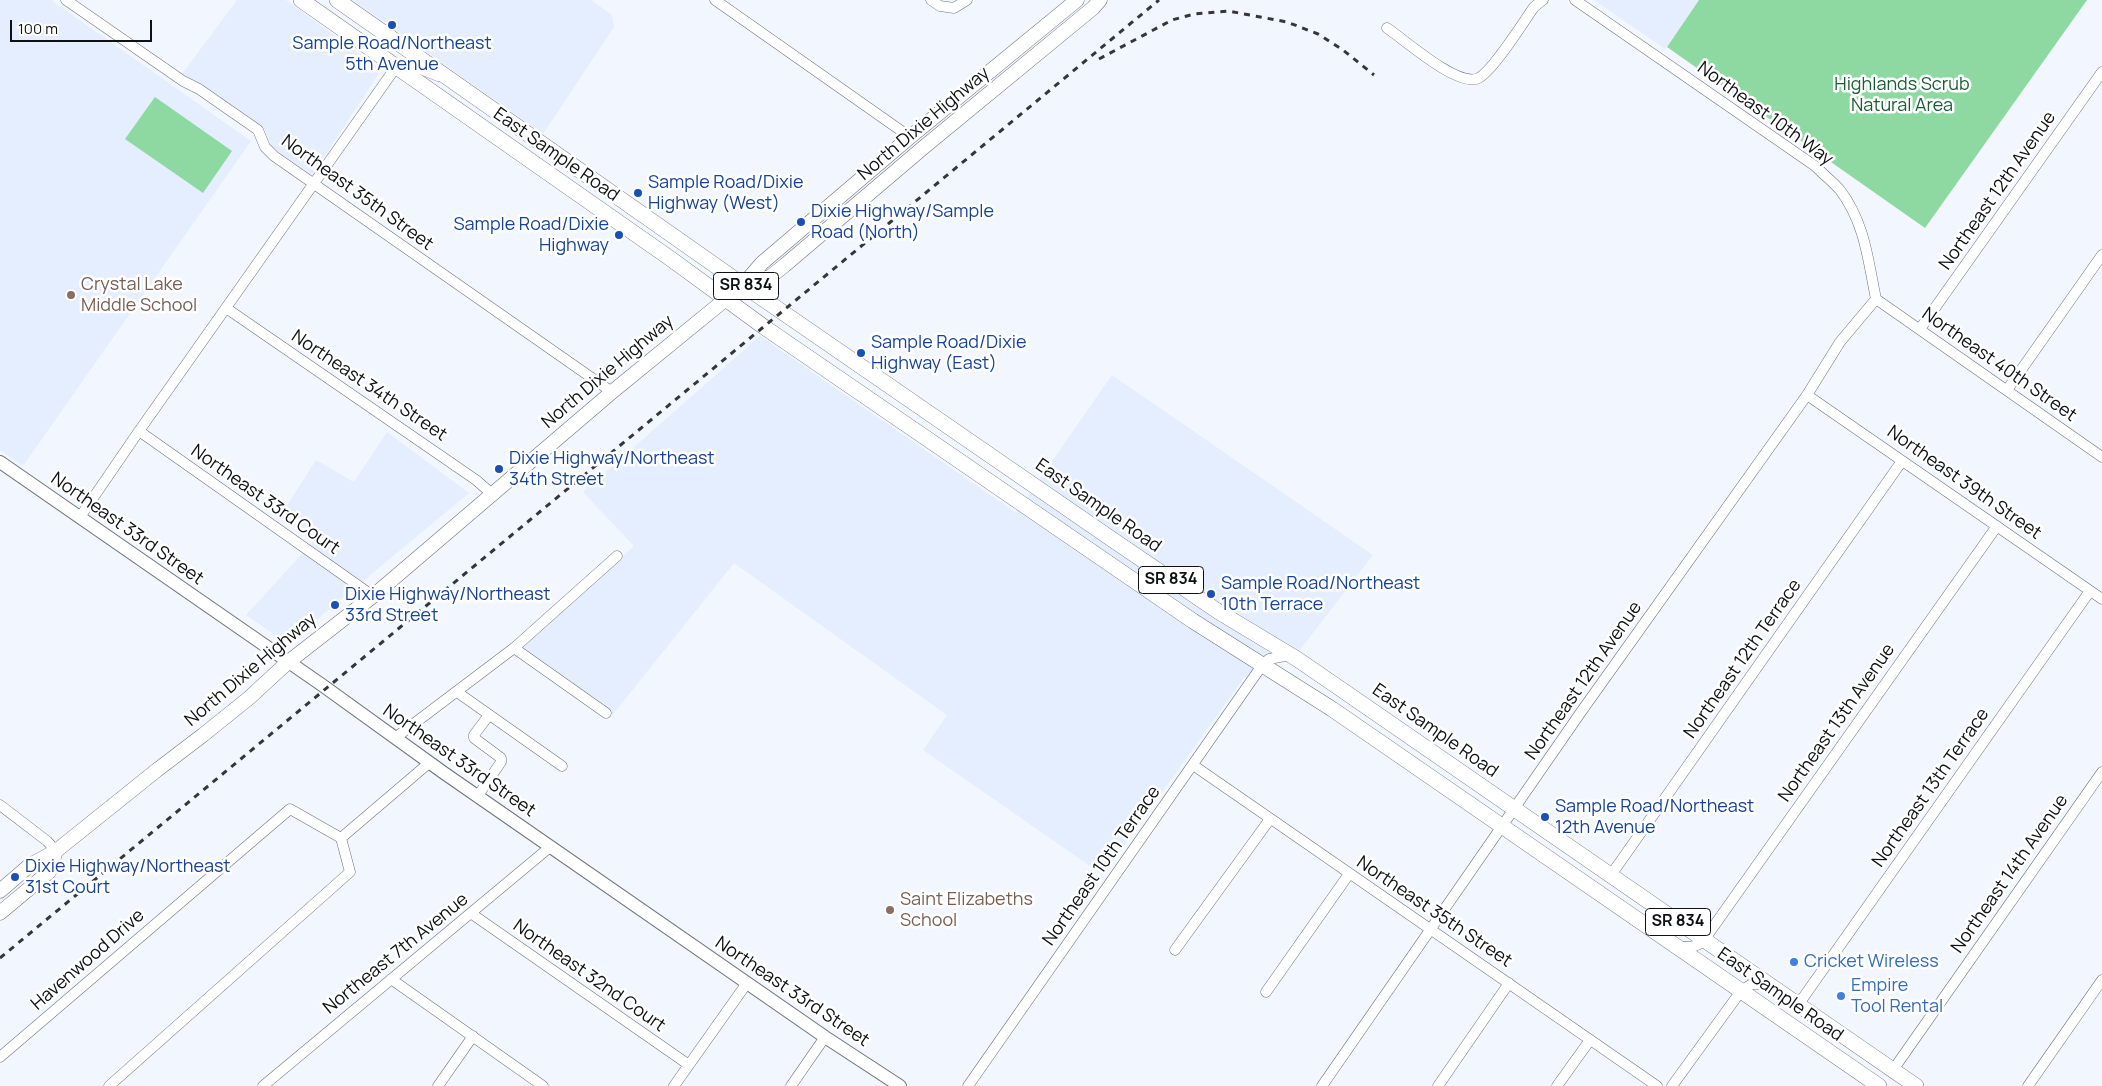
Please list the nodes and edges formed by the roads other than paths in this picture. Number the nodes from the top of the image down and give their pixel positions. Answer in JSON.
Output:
{"nodes":[{"id":1,"x":66,"y":0,"type":"edge"},
{"id":2,"x":302,"y":0,"type":"edge"},
{"id":3,"x":337,"y":0,"type":"edge"},
{"id":4,"x":715,"y":0,"type":"edge"},
{"id":5,"x":931,"y":0,"type":"edge"},
{"id":6,"x":967,"y":0,"type":"edge"},
{"id":7,"x":1077,"y":0,"type":"edge"},
{"id":8,"x":1100,"y":0,"type":"edge"},
{"id":9,"x":1544,"y":0,"type":"edge"},
{"id":10,"x":1575,"y":0,"type":"edge"},
{"id":11,"x":335,"y":23,"type":"junction"},
{"id":12,"x":1387,"y":28,"type":"dead end"},
{"id":13,"x":406,"y":49,"type":"junction"},
{"id":14,"x":396,"y":67,"type":"junction"},
{"id":15,"x":2102,"y":72,"type":"edge"},
{"id":16,"x":452,"y":81,"type":"junction"},
{"id":17,"x":910,"y":137,"type":"junction"},
{"id":18,"x":313,"y":183,"type":"junction"},
{"id":19,"x":2102,"y":255,"type":"edge"},
{"id":20,"x":744,"y":285,"type":"junction"},
{"id":21,"x":1876,"y":298,"type":"junction"},
{"id":22,"x":725,"y":299,"type":"junction"},
{"id":23,"x":226,"y":308,"type":"junction"},
{"id":24,"x":1920,"y":329,"type":"junction"},
{"id":25,"x":2006,"y":390,"type":"junction"},
{"id":26,"x":612,"y":392,"type":"junction"},
{"id":27,"x":1807,"y":395,"type":"junction"},
{"id":28,"x":139,"y":431,"type":"junction"},
{"id":29,"x":2101,"y":455,"type":"edge"},
{"id":30,"x":1902,"y":461,"type":"junction"},
{"id":31,"x":0,"y":462,"type":"edge"},
{"id":32,"x":1000,"y":462,"type":"junction"},
{"id":33,"x":966,"y":464,"type":"junction"},
{"id":34,"x":492,"y":494,"type":"junction"},
{"id":35,"x":80,"y":517,"type":"junction"},
{"id":36,"x":1996,"y":526,"type":"junction"},
{"id":37,"x":617,"y":556,"type":"dead end"},
{"id":38,"x":2090,"y":591,"type":"junction"},
{"id":39,"x":373,"y":596,"type":"junction"},
{"id":40,"x":2102,"y":599,"type":"edge"},
{"id":41,"x":1266,"y":640,"type":"junction"},
{"id":42,"x":514,"y":648,"type":"junction"},
{"id":43,"x":1238,"y":648,"type":"junction"},
{"id":44,"x":1290,"y":655,"type":"junction"},
{"id":45,"x":287,"y":663,"type":"junction"},
{"id":46,"x":1263,"y":664,"type":"junction"},
{"id":47,"x":457,"y":692,"type":"junction"},
{"id":48,"x":606,"y":713,"type":"dead end"},
{"id":49,"x":489,"y":715,"type":"junction"},
{"id":50,"x":395,"y":738,"type":"junction"},
{"id":51,"x":429,"y":763,"type":"junction"},
{"id":52,"x":1193,"y":765,"type":"junction"},
{"id":53,"x":562,"y":766,"type":"dead end"},
{"id":54,"x":2102,"y":772,"type":"edge"},
{"id":55,"x":477,"y":796,"type":"junction"},
{"id":56,"x":0,"y":805,"type":"edge"},
{"id":57,"x":1514,"y":809,"type":"junction"},
{"id":58,"x":1270,"y":819,"type":"junction"},
{"id":59,"x":1502,"y":826,"type":"junction"},
{"id":60,"x":341,"y":838,"type":"junction"},
{"id":61,"x":550,"y":847,"type":"junction"},
{"id":62,"x":56,"y":851,"type":"junction"},
{"id":63,"x":1349,"y":874,"type":"junction"},
{"id":64,"x":1611,"y":875,"type":"junction"},
{"id":65,"x":0,"y":891,"type":"edge"},
{"id":66,"x":0,"y":913,"type":"edge"},
{"id":67,"x":472,"y":914,"type":"junction"},
{"id":68,"x":1430,"y":929,"type":"junction"},
{"id":69,"x":1704,"y":940,"type":"junction"},
{"id":70,"x":1678,"y":946,"type":"junction"},
{"id":71,"x":1175,"y":950,"type":"dead end"},
{"id":72,"x":391,"y":979,"type":"junction"},
{"id":73,"x":2102,"y":980,"type":"edge"},
{"id":74,"x":747,"y":983,"type":"junction"},
{"id":75,"x":1509,"y":984,"type":"junction"},
{"id":76,"x":1768,"y":984,"type":"junction"},
{"id":77,"x":1741,"y":991,"type":"junction"},
{"id":78,"x":1266,"y":992,"type":"dead end"},
{"id":79,"x":1798,"y":1005,"type":"junction"},
{"id":80,"x":472,"y":1036,"type":"junction"},
{"id":81,"x":825,"y":1037,"type":"junction"},
{"id":82,"x":1590,"y":1040,"type":"junction"},
{"id":83,"x":0,"y":1057,"type":"edge"},
{"id":84,"x":689,"y":1065,"type":"junction"},
{"id":85,"x":1893,"y":1070,"type":"junction"},
{"id":86,"x":109,"y":1086,"type":"edge"},
{"id":87,"x":263,"y":1086,"type":"edge"},
{"id":88,"x":438,"y":1086,"type":"edge"},
{"id":89,"x":543,"y":1086,"type":"edge"},
{"id":90,"x":674,"y":1086,"type":"edge"},
{"id":91,"x":791,"y":1086,"type":"edge"},
{"id":92,"x":900,"y":1086,"type":"edge"},
{"id":93,"x":968,"y":1086,"type":"edge"},
{"id":94,"x":1322,"y":1086,"type":"edge"},
{"id":95,"x":1438,"y":1086,"type":"edge"},
{"id":96,"x":1557,"y":1086,"type":"edge"},
{"id":97,"x":1657,"y":1086,"type":"edge"},
{"id":98,"x":1672,"y":1086,"type":"edge"},
{"id":99,"x":1879,"y":1086,"type":"edge"},
{"id":100,"x":1916,"y":1086,"type":"edge"},
{"id":101,"x":2028,"y":1086,"type":"edge"}],
"edges":[{"from":1,"to":18,"type":"street","name":"Northeast 35th Street"},
{"from":2,"to":11,"type":"main road","name":"East Sample Road","number":"SR 834"},
{"from":3,"to":13,"type":"main road","name":"East Sample Road","number":"SR 834"},
{"from":4,"to":17,"type":"street"},
{"from":5,"to":6,"type":"street"},
{"from":7,"to":17,"type":"main road","name":"North Dixie Highway"},
{"from":8,"to":20,"type":"main road","name":"North Dixie Highway"},
{"from":9,"to":12,"type":"street"},
{"from":10,"to":21,"type":"street","name":"Northeast 10th Way"},
{"from":11,"to":13,"type":"main road"},
{"from":11,"to":14,"type":"main road","name":"East Sample Road","number":"SR 834"},
{"from":13,"to":16,"type":"main road","name":"East Sample Road","number":"SR 834"},
{"from":14,"to":16,"type":"street"},
{"from":14,"to":18,"type":"street"},
{"from":14,"to":22,"type":"main road","name":"East Sample Road","number":"SR 834"},
{"from":15,"to":24,"type":"street","name":"Northeast 12th Avenue"},
{"from":16,"to":20,"type":"main road","name":"East Sample Road","number":"SR 834"},
{"from":17,"to":20,"type":"main road","name":"North Dixie Highway"},
{"from":18,"to":23,"type":"street"},
{"from":18,"to":26,"type":"street","name":"Northeast 35th Street"},
{"from":19,"to":25,"type":"street"},
{"from":20,"to":22,"type":"main road","name":"North Dixie Highway"},
{"from":20,"to":32,"type":"main road","name":"East Sample Road","number":"SR 834"},
{"from":21,"to":24,"type":"street","name":"Northeast 40th Street"},
{"from":21,"to":27,"type":"street","name":"Northeast 12th Avenue"},
{"from":22,"to":26,"type":"main road","name":"North Dixie Highway"},
{"from":22,"to":33,"type":"main road","name":"East Sample Road","number":"SR 834"},
{"from":23,"to":28,"type":"street"},
{"from":23,"to":34,"type":"street","name":"Northeast 34th Street"},
{"from":24,"to":25,"type":"street","name":"Northeast 40th Street"},
{"from":25,"to":29,"type":"street","name":"Northeast 40th Street"},
{"from":26,"to":34,"type":"main road","name":"North Dixie Highway"},
{"from":27,"to":30,"type":"street","name":"Northeast 39th Street"},
{"from":27,"to":57,"type":"street","name":"Northeast 12th Avenue"},
{"from":28,"to":35,"type":"street"},
{"from":28,"to":39,"type":"street","name":"Northeast 33rd Court"},
{"from":30,"to":36,"type":"street","name":"Northeast 39th Street"},
{"from":30,"to":64,"type":"street","name":"Northeast 12th Terrace"},
{"from":31,"to":35,"type":"street","name":"Northeast 33rd Street"},
{"from":32,"to":33,"type":"main road"},
{"from":32,"to":41,"type":"main road","name":"East Sample Road","number":"SR 834"},
{"from":33,"to":43,"type":"main road","name":"East Sample Road","number":"SR 834"},
{"from":34,"to":39,"type":"main road","name":"North Dixie Highway"},
{"from":35,"to":45,"type":"street","name":"Northeast 33rd Street"},
{"from":36,"to":38,"type":"street","name":"Northeast 39th Street"},
{"from":36,"to":69,"type":"street","name":"Northeast 13th Avenue"},
{"from":37,"to":42,"type":"street"},
{"from":38,"to":40,"type":"street","name":"Northeast 39th Street"},
{"from":38,"to":79,"type":"street","name":"Northeast 13th Terrace"},
{"from":39,"to":45,"type":"main road","name":"North Dixie Highway"},
{"from":41,"to":43,"type":"main road"},
{"from":41,"to":44,"type":"main road","name":"East Sample Road","number":"SR 834"},
{"from":42,"to":47,"type":"street"},
{"from":42,"to":48,"type":"street"},
{"from":43,"to":46,"type":"main road","name":"East Sample Road","number":"SR 834"},
{"from":44,"to":46,"type":"street"},
{"from":44,"to":57,"type":"main road","name":"East Sample Road","number":"SR 834"},
{"from":45,"to":50,"type":"street","name":"Northeast 33rd Street"},
{"from":45,"to":62,"type":"main road","name":"North Dixie Highway"},
{"from":46,"to":52,"type":"street","name":"Northeast 10th Terrace"},
{"from":46,"to":59,"type":"main road","name":"East Sample Road","number":"SR 834"},
{"from":47,"to":49,"type":"street"},
{"from":47,"to":50,"type":"street"},
{"from":49,"to":53,"type":"street"},
{"from":49,"to":55,"type":"street"},
{"from":50,"to":51,"type":"street","name":"Northeast 33rd Street"},
{"from":51,"to":55,"type":"street","name":"Northeast 33rd Street"},
{"from":51,"to":60,"type":"street"},
{"from":52,"to":58,"type":"street","name":"Northeast 35th Street"},
{"from":52,"to":93,"type":"street","name":"Northeast 10th Terrace"},
{"from":54,"to":85,"type":"street","name":"Northeast 14th Avenue"},
{"from":55,"to":61,"type":"street","name":"Northeast 33rd Street"},
{"from":56,"to":62,"type":"street"},
{"from":57,"to":59,"type":"street","name":"Northeast 12th Avenue"},
{"from":57,"to":64,"type":"main road","name":"East Sample Road","number":"SR 834"},
{"from":58,"to":63,"type":"street","name":"Northeast 35th Street"},
{"from":58,"to":71,"type":"street"},
{"from":59,"to":68,"type":"street","name":"Northeast 12th Avenue"},
{"from":59,"to":70,"type":"main road","name":"East Sample Road","number":"SR 834"},
{"from":60,"to":83,"type":"street","name":"Havenwood Drive"},
{"from":60,"to":86,"type":"street"},
{"from":61,"to":67,"type":"street","name":"Northeast 7th Avenue"},
{"from":61,"to":74,"type":"street","name":"Northeast 33rd Street"},
{"from":62,"to":65,"type":"main road","name":"North Dixie Highway"},
{"from":62,"to":66,"type":"main road","name":"North Dixie Highway"},
{"from":63,"to":68,"type":"street","name":"Northeast 35th Street"},
{"from":63,"to":78,"type":"street"},
{"from":64,"to":69,"type":"main road","name":"East Sample Road","number":"SR 834"},
{"from":67,"to":72,"type":"street","name":"Northeast 7th Avenue"},
{"from":67,"to":84,"type":"street","name":"Northeast 32nd Court"},
{"from":68,"to":75,"type":"street","name":"Northeast 35th Street"},
{"from":68,"to":94,"type":"street","name":"Northeast 12th Avenue"},
{"from":69,"to":70,"type":"street"},
{"from":69,"to":76,"type":"main road","name":"East Sample Road","number":"SR 834"},
{"from":70,"to":77,"type":"main road","name":"East Sample Road","number":"SR 834"},
{"from":72,"to":80,"type":"street"},
{"from":72,"to":87,"type":"street","name":"Northeast 7th Avenue"},
{"from":73,"to":101,"type":"street"},
{"from":74,"to":81,"type":"street","name":"Northeast 33rd Street"},
{"from":74,"to":84,"type":"street"},
{"from":75,"to":82,"type":"street","name":"Northeast 35th Street"},
{"from":75,"to":95,"type":"street"},
{"from":76,"to":77,"type":"street"},
{"from":76,"to":79,"type":"main road","name":"East Sample Road","number":"SR 834"},
{"from":77,"to":98,"type":"street"},
{"from":77,"to":99,"type":"main road","name":"East Sample Road","number":"SR 834"},
{"from":79,"to":85,"type":"main road","name":"East Sample Road","number":"SR 834"},
{"from":80,"to":88,"type":"street"},
{"from":80,"to":89,"type":"street"},
{"from":81,"to":91,"type":"street"},
{"from":81,"to":92,"type":"street","name":"Northeast 33rd Street"},
{"from":82,"to":96,"type":"street"},
{"from":82,"to":97,"type":"street","name":"Northeast 35th Street"},
{"from":84,"to":90,"type":"street"},
{"from":85,"to":100,"type":"main road","name":"East Sample Road","number":"SR 834"}]}
